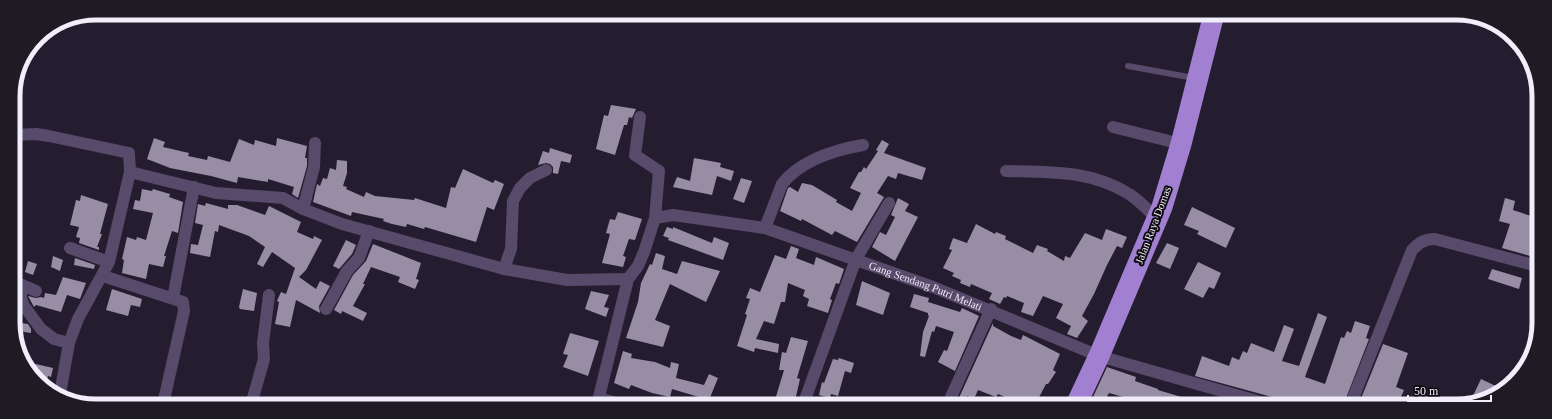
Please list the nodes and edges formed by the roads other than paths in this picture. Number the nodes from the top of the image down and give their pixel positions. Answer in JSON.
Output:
{"nodes":[{"id":1,"x":1213,"y":20,"type":"edge"},
{"id":2,"x":1128,"y":66,"type":"dead end"},
{"id":3,"x":1198,"y":79,"type":"junction"},
{"id":4,"x":640,"y":117,"type":"dead end"},
{"id":5,"x":1113,"y":127,"type":"dead end"},
{"id":6,"x":20,"y":135,"type":"edge"},
{"id":7,"x":316,"y":143,"type":"dead end"},
{"id":8,"x":1181,"y":144,"type":"junction"},
{"id":9,"x":863,"y":145,"type":"dead end"},
{"id":10,"x":546,"y":170,"type":"dead end"},
{"id":11,"x":1006,"y":171,"type":"dead end"},
{"id":12,"x":130,"y":172,"type":"junction"},
{"id":13,"x":194,"y":187,"type":"junction"},
{"id":14,"x":889,"y":203,"type":"dead end"},
{"id":15,"x":303,"y":209,"type":"junction"},
{"id":16,"x":655,"y":218,"type":"junction"},
{"id":17,"x":1157,"y":218,"type":"junction"},
{"id":18,"x":765,"y":228,"type":"junction"},
{"id":19,"x":369,"y":231,"type":"junction"},
{"id":20,"x":70,"y":248,"type":"dead end"},
{"id":21,"x":856,"y":259,"type":"junction"},
{"id":22,"x":110,"y":262,"type":"junction"},
{"id":23,"x":1532,"y":265,"type":"edge"},
{"id":24,"x":504,"y":269,"type":"junction"},
{"id":25,"x":103,"y":276,"type":"junction"},
{"id":26,"x":628,"y":279,"type":"junction"},
{"id":27,"x":20,"y":285,"type":"edge"},
{"id":28,"x":36,"y":291,"type":"dead end"},
{"id":29,"x":20,"y":293,"type":"edge"},
{"id":30,"x":269,"y":295,"type":"dead end"},
{"id":31,"x":173,"y":298,"type":"junction"},
{"id":32,"x":326,"y":309,"type":"dead end"},
{"id":33,"x":991,"y":309,"type":"junction"},
{"id":34,"x":69,"y":343,"type":"junction"},
{"id":35,"x":1100,"y":356,"type":"junction"},
{"id":36,"x":61,"y":390,"type":"edge"},
{"id":37,"x":951,"y":397,"type":"dead end"},
{"id":38,"x":164,"y":399,"type":"edge"},
{"id":39,"x":252,"y":399,"type":"edge"},
{"id":40,"x":598,"y":399,"type":"edge"},
{"id":41,"x":805,"y":399,"type":"edge"},
{"id":42,"x":1079,"y":399,"type":"edge"},
{"id":43,"x":1236,"y":399,"type":"edge"},
{"id":44,"x":1353,"y":399,"type":"edge"}],
"edges":[{"from":1,"to":3,"type":"highway","name":"Jalan Raya Domas"},
{"from":2,"to":3,"type":"lane"},
{"from":3,"to":8,"type":"highway","name":"Jalan Raya Domas"},
{"from":4,"to":16,"type":"street"},
{"from":5,"to":8,"type":"street"},
{"from":6,"to":12,"type":"street"},
{"from":7,"to":15,"type":"street"},
{"from":8,"to":17,"type":"highway","name":"Jalan Raya Domas"},
{"from":9,"to":18,"type":"street"},
{"from":10,"to":24,"type":"street"},
{"from":11,"to":17,"type":"street"},
{"from":12,"to":13,"type":"street"},
{"from":12,"to":22,"type":"street"},
{"from":13,"to":15,"type":"street"},
{"from":13,"to":31,"type":"street"},
{"from":14,"to":21,"type":"street"},
{"from":15,"to":19,"type":"street"},
{"from":16,"to":18,"type":"street","name":"Gang Sendang Putri Melati"},
{"from":16,"to":26,"type":"street"},
{"from":17,"to":35,"type":"highway","name":"Jalan Raya Domas"},
{"from":18,"to":21,"type":"street","name":"Gang Sendang Putri Melati"},
{"from":19,"to":24,"type":"street"},
{"from":19,"to":32,"type":"street"},
{"from":20,"to":22,"type":"street"},
{"from":21,"to":33,"type":"street","name":"Gang Sendang Putri Melati"},
{"from":21,"to":41,"type":"street"},
{"from":22,"to":25,"type":"street"},
{"from":23,"to":44,"type":"street"},
{"from":24,"to":26,"type":"street"},
{"from":25,"to":31,"type":"street"},
{"from":25,"to":34,"type":"street"},
{"from":26,"to":40,"type":"street"},
{"from":27,"to":28,"type":"street"},
{"from":29,"to":34,"type":"street"},
{"from":30,"to":39,"type":"street"},
{"from":31,"to":38,"type":"street"},
{"from":33,"to":35,"type":"street","name":"Gang Sendang Putri Melati"},
{"from":33,"to":37,"type":"street"},
{"from":34,"to":36,"type":"street"},
{"from":35,"to":42,"type":"highway","name":"Jalan Raya Domas"},
{"from":35,"to":43,"type":"street","name":"Gang Sendang Putri Melati"}]}
